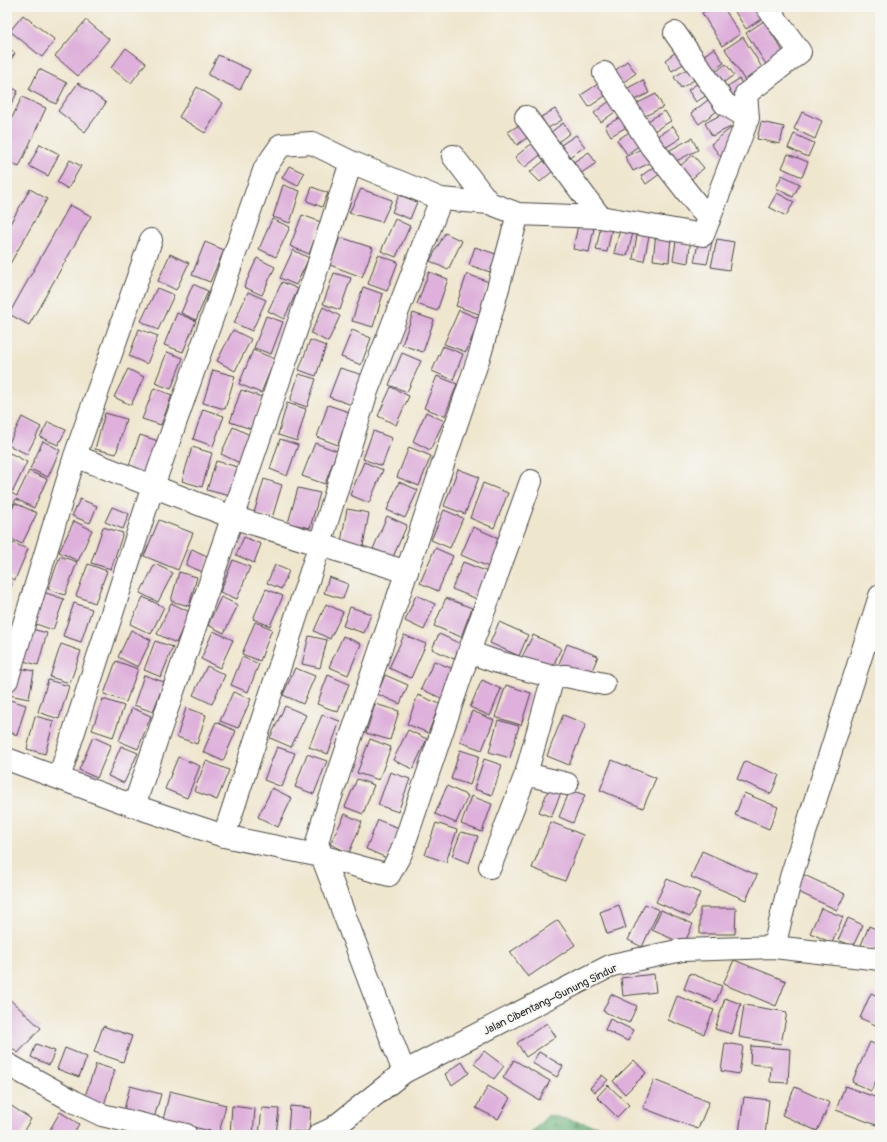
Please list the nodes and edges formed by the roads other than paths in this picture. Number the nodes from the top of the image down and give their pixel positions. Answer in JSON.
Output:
{"nodes":[{"id":1,"x":768,"y":7,"type":"edge"},
{"id":2,"x":675,"y":33,"type":"dead end"},
{"id":3,"x":604,"y":73,"type":"dead end"},
{"id":4,"x":526,"y":117,"type":"dead end"},
{"id":5,"x":748,"y":118,"type":"junction"},
{"id":6,"x":453,"y":156,"type":"dead end"},
{"id":7,"x":351,"y":162,"type":"junction"},
{"id":8,"x":441,"y":199,"type":"junction"},
{"id":9,"x":489,"y":203,"type":"junction"},
{"id":10,"x":518,"y":214,"type":"junction"},
{"id":11,"x":600,"y":217,"type":"junction"},
{"id":12,"x":709,"y":220,"type":"junction"},
{"id":13,"x":151,"y":240,"type":"dead end"},
{"id":14,"x":75,"y":456,"type":"junction"},
{"id":15,"x":531,"y":481,"type":"dead end"},
{"id":16,"x":153,"y":486,"type":"junction"},
{"id":17,"x":232,"y":517,"type":"junction"},
{"id":18,"x":320,"y":544,"type":"junction"},
{"id":19,"x":407,"y":572,"type":"junction"},
{"id":20,"x":880,"y":596,"type":"edge"},
{"id":21,"x":469,"y":652,"type":"junction"},
{"id":22,"x":553,"y":677,"type":"junction"},
{"id":23,"x":7,"y":680,"type":"edge"},
{"id":24,"x":604,"y":684,"type":"dead end"},
{"id":25,"x":7,"y":759,"type":"edge"},
{"id":26,"x":526,"y":774,"type":"junction"},
{"id":27,"x":59,"y":778,"type":"junction"},
{"id":28,"x":567,"y":784,"type":"dead end"},
{"id":29,"x":134,"y":806,"type":"junction"},
{"id":30,"x":224,"y":836,"type":"junction"},
{"id":31,"x":321,"y":856,"type":"junction"},
{"id":32,"x":490,"y":867,"type":"dead end"},
{"id":33,"x":774,"y":947,"type":"junction"},
{"id":34,"x":880,"y":959,"type":"edge"},
{"id":35,"x":7,"y":1064,"type":"edge"},
{"id":36,"x":404,"y":1072,"type":"junction"},
{"id":37,"x":328,"y":1133,"type":"edge"},
{"id":38,"x":186,"y":1135,"type":"edge"}],
"edges":[{"from":1,"to":5,"type":"street"},
{"from":2,"to":5,"type":"street"},
{"from":3,"to":12,"type":"street"},
{"from":4,"to":11,"type":"street"},
{"from":5,"to":12,"type":"street"},
{"from":6,"to":9,"type":"street"},
{"from":7,"to":8,"type":"street"},
{"from":7,"to":16,"type":"street"},
{"from":7,"to":17,"type":"street"},
{"from":8,"to":9,"type":"street"},
{"from":8,"to":18,"type":"street"},
{"from":9,"to":10,"type":"street"},
{"from":10,"to":11,"type":"street"},
{"from":10,"to":19,"type":"street"},
{"from":11,"to":12,"type":"street"},
{"from":13,"to":14,"type":"street"},
{"from":14,"to":16,"type":"street"},
{"from":14,"to":23,"type":"street"},
{"from":15,"to":21,"type":"street"},
{"from":16,"to":17,"type":"street"},
{"from":16,"to":27,"type":"street"},
{"from":17,"to":18,"type":"street"},
{"from":17,"to":29,"type":"street"},
{"from":18,"to":19,"type":"street"},
{"from":18,"to":30,"type":"street"},
{"from":19,"to":31,"type":"street"},
{"from":20,"to":33,"type":"street"},
{"from":21,"to":22,"type":"street"},
{"from":21,"to":31,"type":"street"},
{"from":22,"to":24,"type":"street"},
{"from":22,"to":26,"type":"street"},
{"from":25,"to":27,"type":"street"},
{"from":26,"to":28,"type":"street"},
{"from":26,"to":32,"type":"street"},
{"from":27,"to":29,"type":"street"},
{"from":29,"to":30,"type":"street"},
{"from":30,"to":31,"type":"street"},
{"from":31,"to":36,"type":"street"},
{"from":33,"to":34,"type":"street","name":"Jalan Cibentang–Gunung Sindur"},
{"from":33,"to":36,"type":"street","name":"Jalan Cibentang–Gunung Sindur"},
{"from":35,"to":38,"type":"street"},
{"from":36,"to":37,"type":"street","name":"Jalan Cibentang–Gunung Sindur"}]}
